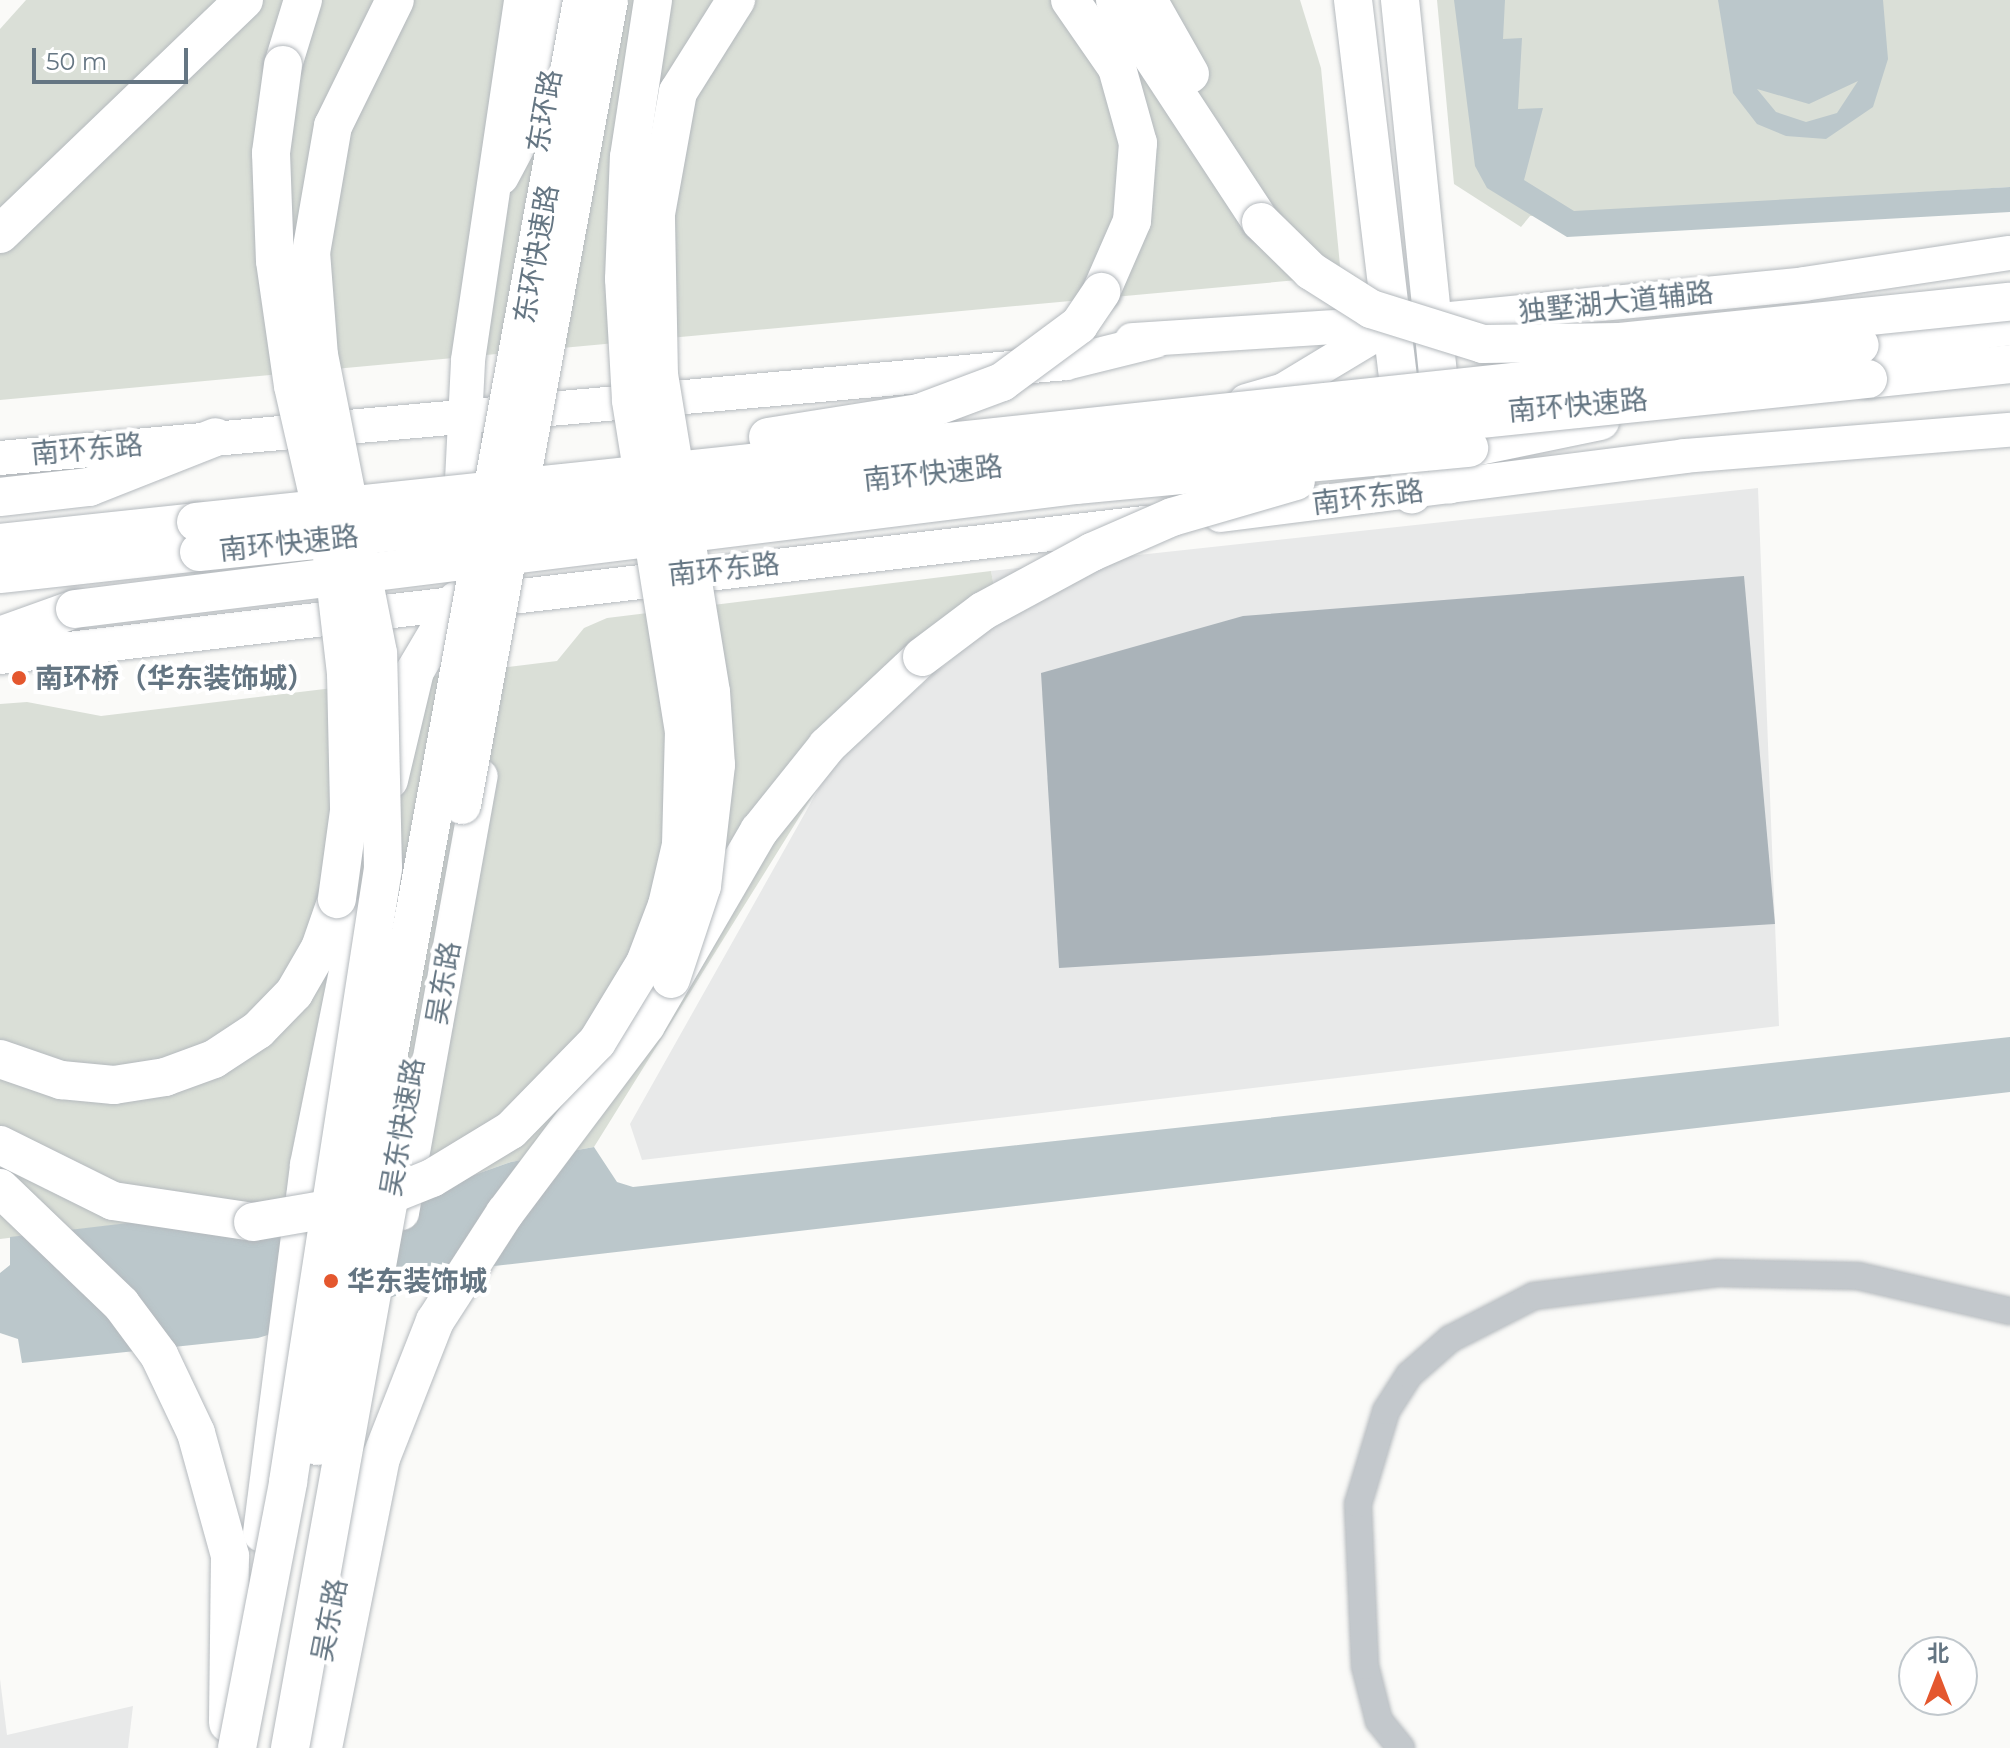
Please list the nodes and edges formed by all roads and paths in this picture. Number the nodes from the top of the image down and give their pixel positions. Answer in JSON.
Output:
{"nodes":[{"id":1,"x":244,"y":0,"type":"edge"},
{"id":2,"x":303,"y":0,"type":"edge"},
{"id":3,"x":395,"y":0,"type":"edge"},
{"id":4,"x":521,"y":0,"type":"edge"},
{"id":5,"x":544,"y":0,"type":"edge"},
{"id":6,"x":564,"y":0,"type":"edge"},
{"id":7,"x":582,"y":0,"type":"edge"},
{"id":8,"x":609,"y":0,"type":"edge"},
{"id":9,"x":622,"y":0,"type":"edge"},
{"id":10,"x":653,"y":0,"type":"edge"},
{"id":11,"x":736,"y":0,"type":"edge"},
{"id":12,"x":1070,"y":0,"type":"edge"},
{"id":13,"x":1115,"y":0,"type":"edge"},
{"id":14,"x":1148,"y":0,"type":"edge"},
{"id":15,"x":1353,"y":0,"type":"edge"},
{"id":16,"x":1400,"y":0,"type":"edge"},
{"id":17,"x":500,"y":176,"type":"junction"},
{"id":18,"x":1242,"y":198,"type":"junction"},
{"id":19,"x":0,"y":234,"type":"edge"},
{"id":20,"x":2010,"y":253,"type":"edge"},
{"id":21,"x":2010,"y":276,"type":"edge"},
{"id":22,"x":1804,"y":284,"type":"junction"},
{"id":23,"x":2010,"y":302,"type":"edge"},
{"id":24,"x":1411,"y":323,"type":"junction"},
{"id":25,"x":2010,"y":326,"type":"edge"},
{"id":26,"x":1864,"y":362,"type":"junction"},
{"id":27,"x":2010,"y":364,"type":"edge"},
{"id":28,"x":1741,"y":392,"type":"junction"},
{"id":29,"x":548,"y":406,"type":"junction"},
{"id":30,"x":477,"y":412,"type":"junction"},
{"id":31,"x":2010,"y":415,"type":"edge"},
{"id":32,"x":2010,"y":430,"type":"edge"},
{"id":33,"x":216,"y":437,"type":"junction"},
{"id":34,"x":1797,"y":444,"type":"junction"},
{"id":35,"x":1469,"y":448,"type":"junction"},
{"id":36,"x":0,"y":458,"type":"edge"},
{"id":37,"x":536,"y":473,"type":"junction"},
{"id":38,"x":1449,"y":485,"type":"junction"},
{"id":39,"x":1412,"y":494,"type":"junction"},
{"id":40,"x":0,"y":497,"type":"edge"},
{"id":41,"x":495,"y":497,"type":"junction"},
{"id":42,"x":0,"y":517,"type":"edge"},
{"id":43,"x":0,"y":543,"type":"edge"},
{"id":44,"x":0,"y":574,"type":"edge"},
{"id":45,"x":514,"y":592,"type":"junction"},
{"id":46,"x":457,"y":600,"type":"junction"},
{"id":47,"x":0,"y":636,"type":"edge"},
{"id":48,"x":0,"y":657,"type":"edge"},
{"id":49,"x":671,"y":979,"type":"junction"},
{"id":50,"x":0,"y":1059,"type":"edge"},
{"id":51,"x":0,"y":1145,"type":"edge"},
{"id":52,"x":0,"y":1188,"type":"edge"},
{"id":53,"x":2010,"y":1311,"type":"edge"},
{"id":54,"x":243,"y":1744,"type":"edge"},
{"id":55,"x":290,"y":1748,"type":"edge"},
{"id":56,"x":304,"y":1748,"type":"edge"},
{"id":57,"x":323,"y":1748,"type":"edge"},
{"id":58,"x":1401,"y":1748,"type":"edge"}],
"edges":[{"from":1,"to":19,"type":"highway"},
{"from":2,"to":50,"type":"highway","bridge":true},
{"from":3,"to":54,"type":"highway","bridge":true},
{"from":4,"to":17,"type":"main road"},
{"from":5,"to":17,"type":"highway"},
{"from":6,"to":30,"type":"main road","name":"东环路"},
{"from":7,"to":41,"type":"highway","name":"东环快速路","bridge":true},
{"from":8,"to":41,"type":"highway","name":"东环快速路","bridge":true},
{"from":9,"to":29,"type":"main road","name":"东环路"},
{"from":10,"to":51,"type":"highway","bridge":true},
{"from":11,"to":49,"type":"highway","bridge":true},
{"from":12,"to":42,"type":"highway","bridge":true},
{"from":13,"to":18,"type":"highway"},
{"from":14,"to":18,"type":"highway"},
{"from":15,"to":24,"type":"highway"},
{"from":16,"to":24,"type":"highway"},
{"from":17,"to":30,"type":"main road"},
{"from":18,"to":23,"type":"highway","bridge":true},
{"from":20,"to":22,"type":"main road","name":"独墅湖大道辅路"},
{"from":21,"to":22,"type":"main road","name":"独墅湖大道辅路"},
{"from":22,"to":24,"type":"main road","name":"独墅湖大道辅路"},
{"from":24,"to":29,"type":"main road","name":"南环东路"},
{"from":24,"to":37,"type":"main road"},
{"from":24,"to":38,"type":"highway"},
{"from":24,"to":39,"type":"highway"},
{"from":25,"to":26,"type":"highway"},
{"from":26,"to":27,"type":"highway"},
{"from":26,"to":28,"type":"highway","name":"南环快速路","bridge":true},
{"from":26,"to":43,"type":"highway","name":"南环快速路","bridge":true},
{"from":28,"to":35,"type":"highway","bridge":true},
{"from":28,"to":44,"type":"highway","name":"南环快速路","bridge":true},
{"from":29,"to":30,"type":"main road","name":"南环东路"},
{"from":29,"to":37,"type":"main road","name":"吴东路"},
{"from":30,"to":33,"type":"main road","name":"南环东路"},
{"from":30,"to":41,"type":"main road","name":"吴东路"},
{"from":30,"to":46,"type":"main road"},
{"from":31,"to":34,"type":"main road"},
{"from":32,"to":34,"type":"main road"},
{"from":33,"to":36,"type":"main road","name":"南环东路"},
{"from":33,"to":40,"type":"highway"},
{"from":34,"to":38,"type":"main road"},
{"from":35,"to":47,"type":"highway","bridge":true},
{"from":35,"to":49,"type":"highway","bridge":true},
{"from":37,"to":41,"type":"main road"},
{"from":37,"to":45,"type":"main road","name":"吴东路"},
{"from":38,"to":39,"type":"main road","name":"南环东路"},
{"from":39,"to":45,"type":"main road","name":"南环东路"},
{"from":41,"to":46,"type":"main road","name":"吴东路"},
{"from":41,"to":54,"type":"highway","name":"吴东快速路","bridge":true},
{"from":41,"to":55,"type":"highway","name":"吴东快速路","bridge":true},
{"from":45,"to":46,"type":"main road","name":"南环东路"},
{"from":45,"to":56,"type":"main road","name":"吴东路"},
{"from":46,"to":48,"type":"main road","name":"南环东路"},
{"from":46,"to":54,"type":"main road","name":"吴东路"},
{"from":46,"to":54,"type":"highway","bridge":true},
{"from":49,"to":57,"type":"highway"},
{"from":52,"to":54,"type":"highway"},
{"from":53,"to":58,"type":"street"}]}
